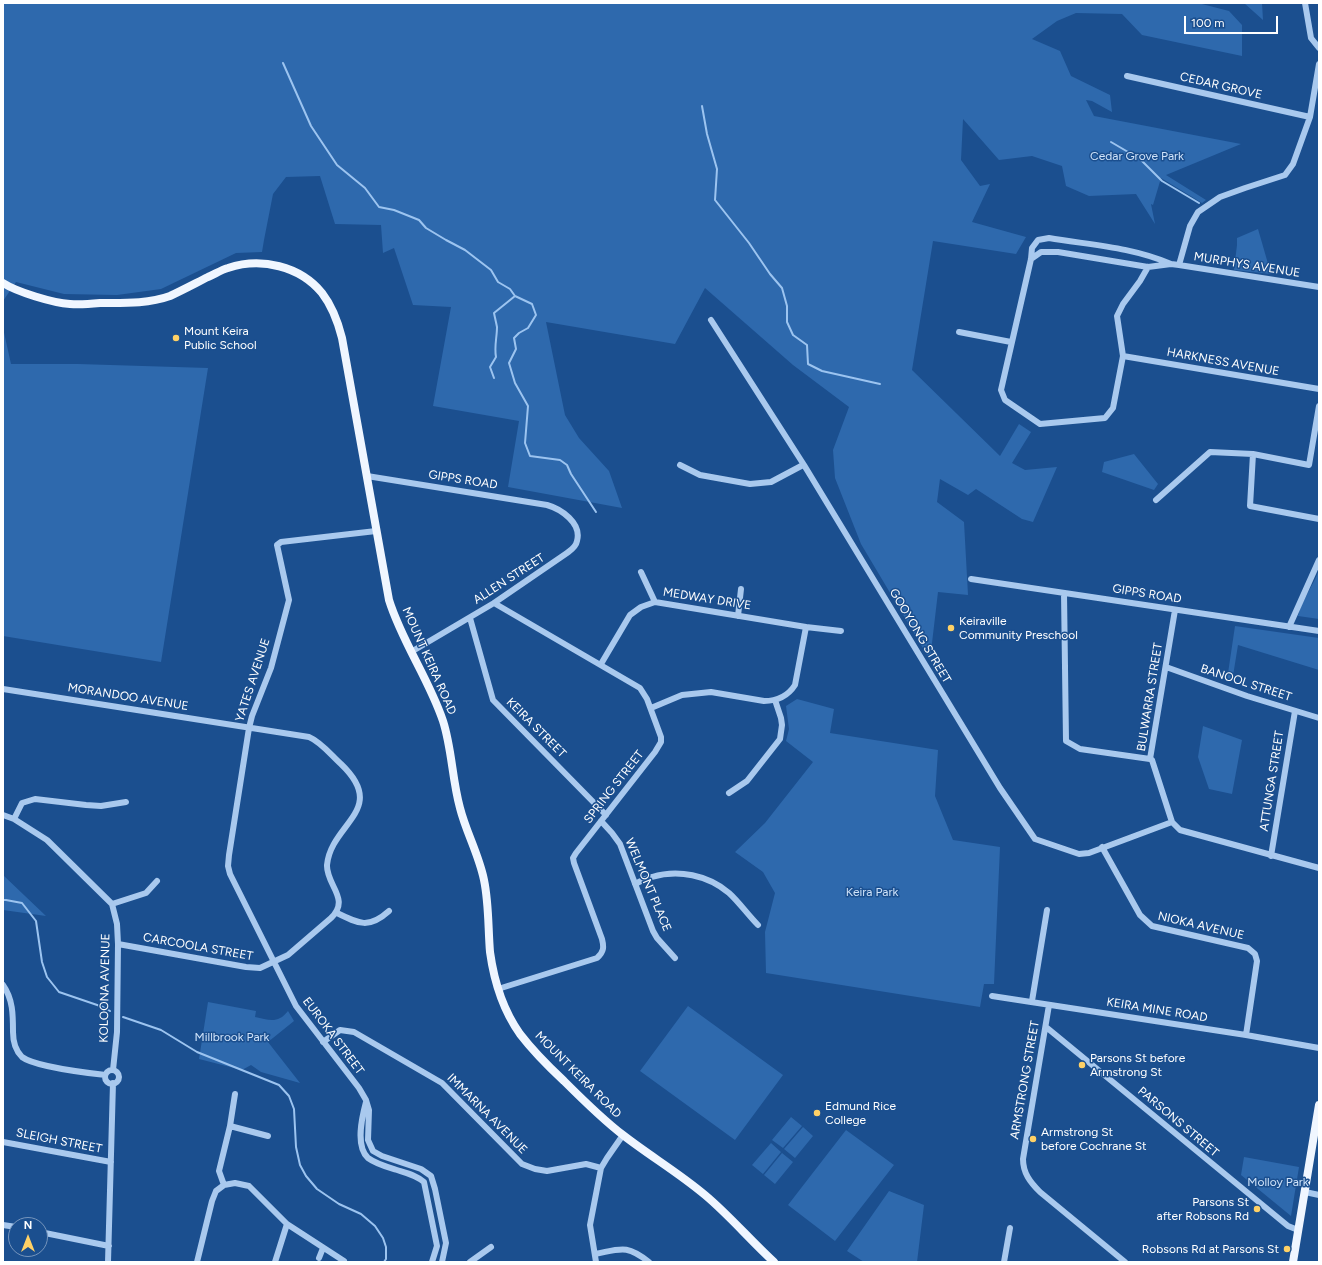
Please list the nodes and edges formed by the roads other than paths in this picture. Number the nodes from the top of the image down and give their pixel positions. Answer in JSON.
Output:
{"nodes":[{"id":1,"x":1305,"y":3,"type":"edge"},
{"id":2,"x":1319,"y":48,"type":"edge"},
{"id":3,"x":1319,"y":64,"type":"edge"},
{"id":4,"x":1127,"y":76,"type":"dead end"},
{"id":5,"x":1310,"y":117,"type":"junction"},
{"id":6,"x":1031,"y":259,"type":"junction"},
{"id":7,"x":1171,"y":264,"type":"junction"},
{"id":8,"x":1179,"y":265,"type":"junction"},
{"id":9,"x":1148,"y":266,"type":"junction"},
{"id":10,"x":3,"y":283,"type":"edge"},
{"id":11,"x":1319,"y":287,"type":"edge"},
{"id":12,"x":711,"y":320,"type":"dead end"},
{"id":13,"x":959,"y":332,"type":"dead end"},
{"id":14,"x":1011,"y":342,"type":"junction"},
{"id":15,"x":1123,"y":356,"type":"junction"},
{"id":16,"x":1319,"y":389,"type":"edge"},
{"id":17,"x":1319,"y":406,"type":"edge"},
{"id":18,"x":1253,"y":454,"type":"junction"},
{"id":19,"x":680,"y":465,"type":"dead end"},
{"id":20,"x":804,"y":465,"type":"junction"},
{"id":21,"x":367,"y":476,"type":"junction"},
{"id":22,"x":1156,"y":500,"type":"dead end"},
{"id":23,"x":554,"y":507,"type":"joint"},
{"id":24,"x":1319,"y":519,"type":"edge"},
{"id":25,"x":376,"y":531,"type":"junction"},
{"id":26,"x":1319,"y":560,"type":"edge"},
{"id":27,"x":641,"y":572,"type":"dead end"},
{"id":28,"x":971,"y":579,"type":"dead end"},
{"id":29,"x":741,"y":589,"type":"dead end"},
{"id":30,"x":1064,"y":593,"type":"junction"},
{"id":31,"x":655,"y":602,"type":"junction"},
{"id":32,"x":494,"y":603,"type":"junction"},
{"id":33,"x":1175,"y":610,"type":"junction"},
{"id":34,"x":738,"y":616,"type":"junction"},
{"id":35,"x":470,"y":618,"type":"junction"},
{"id":36,"x":806,"y":627,"type":"junction"},
{"id":37,"x":1289,"y":627,"type":"junction"},
{"id":38,"x":841,"y":631,"type":"dead end"},
{"id":39,"x":1319,"y":631,"type":"edge"},
{"id":40,"x":411,"y":652,"type":"junction"},
{"id":41,"x":601,"y":664,"type":"junction"},
{"id":42,"x":1166,"y":667,"type":"junction"},
{"id":43,"x":3,"y":689,"type":"edge"},
{"id":44,"x":775,"y":700,"type":"junction"},
{"id":45,"x":651,"y":708,"type":"junction"},
{"id":46,"x":1295,"y":710,"type":"junction"},
{"id":47,"x":1319,"y":718,"type":"edge"},
{"id":48,"x":249,"y":728,"type":"junction"},
{"id":49,"x":1150,"y":759,"type":"junction"},
{"id":50,"x":729,"y":793,"type":"dead end"},
{"id":51,"x":126,"y":802,"type":"dead end"},
{"id":52,"x":3,"y":815,"type":"edge"},
{"id":53,"x":606,"y":815,"type":"junction"},
{"id":54,"x":14,"y":820,"type":"junction"},
{"id":55,"x":601,"y":821,"type":"junction"},
{"id":56,"x":1172,"y":822,"type":"junction"},
{"id":57,"x":1102,"y":847,"type":"junction"},
{"id":58,"x":1271,"y":856,"type":"junction"},
{"id":59,"x":1319,"y":868,"type":"edge"},
{"id":60,"x":158,"y":881,"type":"dead end"},
{"id":61,"x":635,"y":884,"type":"junction"},
{"id":62,"x":112,"y":904,"type":"junction"},
{"id":63,"x":1047,"y":910,"type":"dead end"},
{"id":64,"x":389,"y":911,"type":"dead end"},
{"id":65,"x":336,"y":913,"type":"junction"},
{"id":66,"x":758,"y":925,"type":"dead end"},
{"id":67,"x":118,"y":944,"type":"junction"},
{"id":68,"x":675,"y":958,"type":"dead end"},
{"id":69,"x":274,"y":962,"type":"junction"},
{"id":70,"x":3,"y":985,"type":"edge"},
{"id":71,"x":498,"y":989,"type":"junction"},
{"id":72,"x":992,"y":996,"type":"dead end"},
{"id":73,"x":1032,"y":1002,"type":"junction"},
{"id":74,"x":1049,"y":1005,"type":"junction"},
{"id":75,"x":1046,"y":1027,"type":"junction"},
{"id":76,"x":1246,"y":1035,"type":"junction"},
{"id":77,"x":324,"y":1042,"type":"junction"},
{"id":78,"x":1319,"y":1048,"type":"edge"},
{"id":79,"x":113,"y":1070,"type":"junction"},
{"id":80,"x":105,"y":1076,"type":"junction"},
{"id":81,"x":113,"y":1083,"type":"junction"},
{"id":82,"x":235,"y":1094,"type":"dead end"},
{"id":83,"x":366,"y":1100,"type":"junction"},
{"id":84,"x":1319,"y":1105,"type":"edge"},
{"id":85,"x":230,"y":1126,"type":"junction"},
{"id":86,"x":623,"y":1135,"type":"junction"},
{"id":87,"x":268,"y":1136,"type":"dead end"},
{"id":88,"x":3,"y":1142,"type":"edge"},
{"id":89,"x":111,"y":1162,"type":"junction"},
{"id":90,"x":602,"y":1168,"type":"junction"},
{"id":91,"x":224,"y":1184,"type":"junction"},
{"id":92,"x":1305,"y":1192,"type":"junction"},
{"id":93,"x":1319,"y":1195,"type":"edge"},
{"id":94,"x":287,"y":1224,"type":"junction"},
{"id":95,"x":1010,"y":1228,"type":"dead end"},
{"id":96,"x":1298,"y":1230,"type":"junction"},
{"id":97,"x":48,"y":1234,"type":"edge"},
{"id":98,"x":109,"y":1246,"type":"junction"},
{"id":99,"x":492,"y":1247,"type":"dead end"},
{"id":100,"x":323,"y":1248,"type":"junction"},
{"id":101,"x":594,"y":1254,"type":"junction"},
{"id":102,"x":319,"y":1258,"type":"dead end"},
{"id":103,"x":344,"y":1261,"type":"edge"},
{"id":104,"x":108,"y":1262,"type":"edge"},
{"id":105,"x":197,"y":1262,"type":"edge"},
{"id":106,"x":275,"y":1262,"type":"edge"},
{"id":107,"x":432,"y":1262,"type":"edge"},
{"id":108,"x":442,"y":1262,"type":"edge"},
{"id":109,"x":470,"y":1262,"type":"edge"},
{"id":110,"x":596,"y":1262,"type":"edge"},
{"id":111,"x":649,"y":1262,"type":"edge"},
{"id":112,"x":774,"y":1262,"type":"edge"},
{"id":113,"x":1004,"y":1262,"type":"edge"},
{"id":114,"x":1125,"y":1262,"type":"edge"},
{"id":115,"x":1293,"y":1262,"type":"edge"}],
"edges":[{"from":1,"to":2,"type":"street"},
{"from":3,"to":5,"type":"street"},
{"from":4,"to":5,"type":"street","name":"CEDAR GROVE"},
{"from":5,"to":8,"type":"street"},
{"from":6,"to":7,"type":"street","name":"MURPHYS AVENUE"},
{"from":6,"to":9,"type":"street","name":"MURPHYS AVENUE"},
{"from":6,"to":14,"type":"street"},
{"from":7,"to":8,"type":"street","name":"MURPHYS AVENUE"},
{"from":7,"to":9,"type":"street","name":"MURPHYS AVENUE"},
{"from":8,"to":11,"type":"street","name":"MURPHYS AVENUE"},
{"from":9,"to":15,"type":"street"},
{"from":10,"to":21,"type":"main road","name":"MOUNT KEIRA ROAD"},
{"from":12,"to":20,"type":"street","name":"GOOYONG STREET"},
{"from":13,"to":14,"type":"street"},
{"from":14,"to":15,"type":"street"},
{"from":15,"to":16,"type":"street","name":"HARKNESS AVENUE"},
{"from":17,"to":18,"type":"street"},
{"from":18,"to":22,"type":"street"},
{"from":18,"to":24,"type":"street"},
{"from":19,"to":20,"type":"street"},
{"from":20,"to":57,"type":"street","name":"GOOYONG STREET"},
{"from":21,"to":23,"type":"street","name":"GIPPS ROAD"},
{"from":21,"to":25,"type":"main road","name":"MOUNT KEIRA ROAD"},
{"from":23,"to":32,"type":"street","name":"ALLEN STREET"},
{"from":25,"to":40,"type":"main road","name":"MOUNT KEIRA ROAD"},
{"from":25,"to":48,"type":"street","name":"YATES AVENUE"},
{"from":26,"to":37,"type":"street"},
{"from":27,"to":31,"type":"street"},
{"from":28,"to":30,"type":"street","name":"GIPPS ROAD"},
{"from":29,"to":34,"type":"street"},
{"from":30,"to":33,"type":"street","name":"GIPPS ROAD"},
{"from":30,"to":49,"type":"street"},
{"from":31,"to":34,"type":"street","name":"MEDWAY DRIVE"},
{"from":31,"to":41,"type":"street","name":"MEDWAY DRIVE"},
{"from":32,"to":35,"type":"street","name":"ALLEN STREET"},
{"from":32,"to":41,"type":"street","name":"SPRING STREET"},
{"from":33,"to":37,"type":"street","name":"GIPPS ROAD"},
{"from":33,"to":42,"type":"street","name":"BULWARRA STREET"},
{"from":34,"to":36,"type":"street","name":"MEDWAY DRIVE"},
{"from":35,"to":40,"type":"street","name":"ALLEN STREET"},
{"from":35,"to":53,"type":"street","name":"KEIRA STREET"},
{"from":36,"to":38,"type":"street","name":"MEDWAY DRIVE"},
{"from":36,"to":44,"type":"street"},
{"from":37,"to":39,"type":"street","name":"GIPPS ROAD"},
{"from":40,"to":71,"type":"main road","name":"MOUNT KEIRA ROAD"},
{"from":41,"to":45,"type":"street","name":"SPRING STREET"},
{"from":42,"to":46,"type":"street","name":"BANOOL STREET"},
{"from":42,"to":49,"type":"street","name":"BULWARRA STREET"},
{"from":43,"to":48,"type":"street","name":"MORANDOO AVENUE"},
{"from":44,"to":45,"type":"street"},
{"from":44,"to":50,"type":"street"},
{"from":45,"to":53,"type":"street","name":"SPRING STREET"},
{"from":46,"to":47,"type":"street","name":"BANOOL STREET"},
{"from":46,"to":58,"type":"street","name":"ATTUNGA STREET"},
{"from":48,"to":65,"type":"street","name":"MORANDOO AVENUE"},
{"from":48,"to":69,"type":"street","name":"YATES AVENUE"},
{"from":49,"to":56,"type":"street","name":"BULWARRA STREET"},
{"from":51,"to":54,"type":"street"},
{"from":52,"to":54,"type":"street"},
{"from":53,"to":55,"type":"street","name":"SPRING STREET"},
{"from":54,"to":62,"type":"street"},
{"from":55,"to":61,"type":"street","name":"WELMONT PLACE"},
{"from":55,"to":71,"type":"street","name":"SPRING STREET"},
{"from":56,"to":57,"type":"street","name":"GOOYONG STREET"},
{"from":56,"to":58,"type":"street"},
{"from":57,"to":76,"type":"street","name":"NIOKA AVENUE"},
{"from":58,"to":59,"type":"street"},
{"from":60,"to":62,"type":"street"},
{"from":61,"to":66,"type":"street"},
{"from":61,"to":68,"type":"street","name":"WELMONT PLACE"},
{"from":62,"to":67,"type":"street","name":"KOLOONA AVENUE"},
{"from":63,"to":73,"type":"street"},
{"from":64,"to":65,"type":"street"},
{"from":65,"to":69,"type":"street","name":"CARCOOLA STREET"},
{"from":67,"to":69,"type":"street","name":"CARCOOLA STREET"},
{"from":67,"to":79,"type":"street","name":"KOLOONA AVENUE"},
{"from":69,"to":77,"type":"street","name":"EUROKA STREET"},
{"from":70,"to":80,"type":"street"},
{"from":71,"to":86,"type":"main road","name":"MOUNT KEIRA ROAD"},
{"from":72,"to":73,"type":"street","name":"KEIRA MINE ROAD"},
{"from":73,"to":74,"type":"street","name":"KEIRA MINE ROAD"},
{"from":74,"to":75,"type":"street","name":"ARMSTRONG STREET"},
{"from":74,"to":76,"type":"street","name":"KEIRA MINE ROAD"},
{"from":75,"to":96,"type":"street","name":"PARSONS STREET"},
{"from":75,"to":114,"type":"street","name":"ARMSTRONG STREET"},
{"from":76,"to":78,"type":"street","name":"KEIRA MINE ROAD"},
{"from":77,"to":83,"type":"street","name":"EUROKA STREET"},
{"from":77,"to":90,"type":"street","name":"IMMARNA AVENUE"},
{"from":79,"to":80,"type":"street"},
{"from":79,"to":81,"type":"street"},
{"from":80,"to":81,"type":"street"},
{"from":81,"to":89,"type":"street"},
{"from":82,"to":85,"type":"street"},
{"from":83,"to":107,"type":"street"},
{"from":83,"to":108,"type":"street","name":"EUROKA STREET"},
{"from":84,"to":92,"type":"main road"},
{"from":85,"to":87,"type":"street"},
{"from":85,"to":91,"type":"street"},
{"from":86,"to":90,"type":"street"},
{"from":86,"to":112,"type":"main road","name":"MOUNT KEIRA ROAD"},
{"from":88,"to":89,"type":"street","name":"SLEIGH STREET"},
{"from":89,"to":98,"type":"street"},
{"from":90,"to":101,"type":"street"},
{"from":91,"to":94,"type":"street"},
{"from":91,"to":105,"type":"street"},
{"from":92,"to":93,"type":"street"},
{"from":92,"to":96,"type":"main road"},
{"from":94,"to":100,"type":"street"},
{"from":94,"to":106,"type":"street"},
{"from":95,"to":113,"type":"street"},
{"from":96,"to":115,"type":"main road"},
{"from":97,"to":98,"type":"street"},
{"from":98,"to":104,"type":"street"},
{"from":99,"to":109,"type":"street"},
{"from":100,"to":102,"type":"street"},
{"from":100,"to":103,"type":"street"},
{"from":101,"to":110,"type":"street"},
{"from":101,"to":111,"type":"street"}]}
